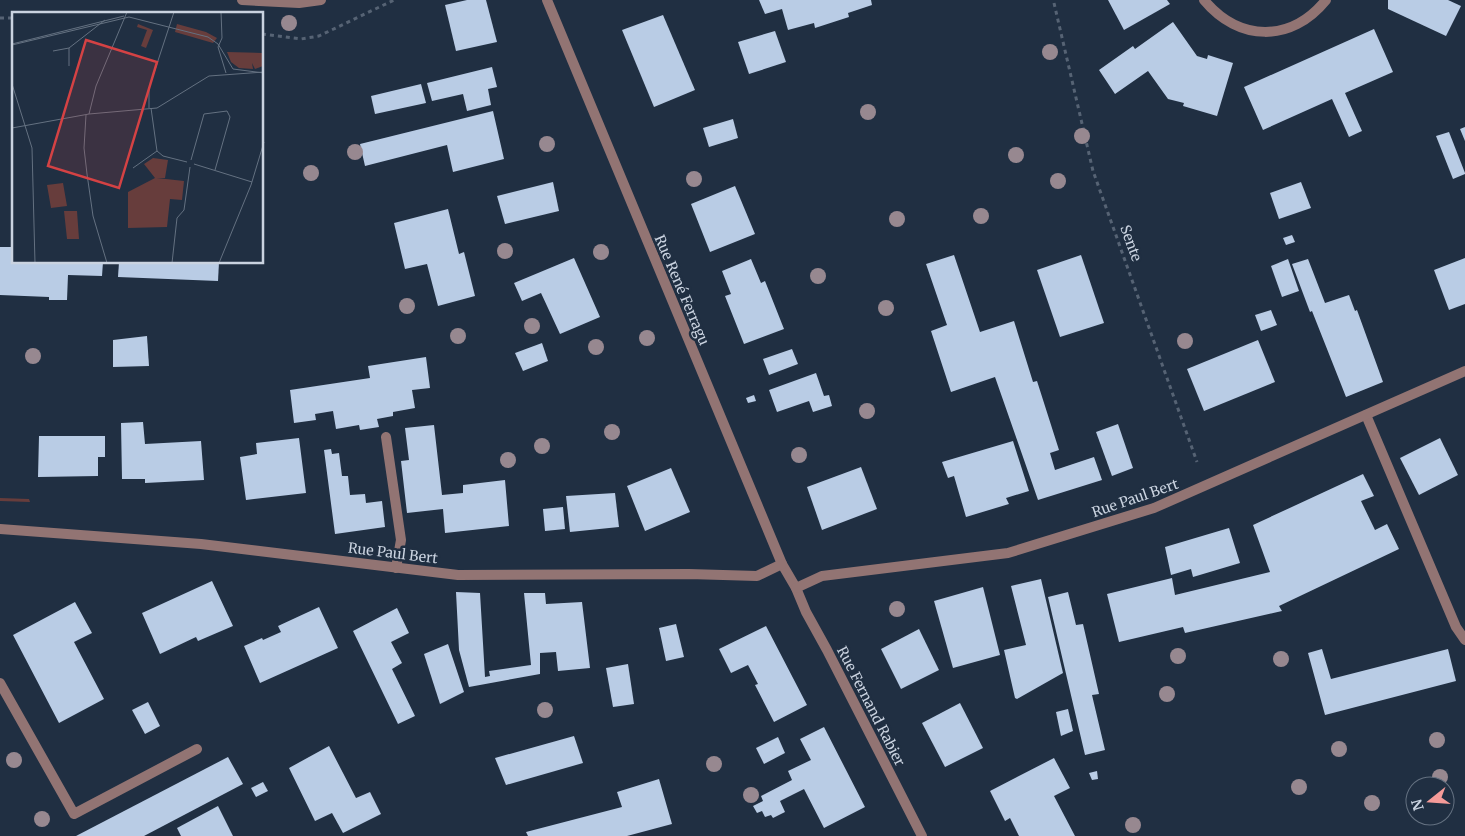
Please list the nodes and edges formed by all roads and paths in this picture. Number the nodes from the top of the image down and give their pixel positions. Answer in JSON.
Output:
{"nodes":[{"id":1,"x":242,"y":0,"type":"edge"},
{"id":2,"x":321,"y":0,"type":"edge"},
{"id":3,"x":547,"y":0,"type":"edge"},
{"id":4,"x":1204,"y":0,"type":"edge"},
{"id":5,"x":1326,"y":0,"type":"edge"},
{"id":6,"x":1054,"y":2,"type":"dead end"},
{"id":7,"x":1465,"y":371,"type":"edge"},
{"id":8,"x":1366,"y":416,"type":"junction"},
{"id":9,"x":386,"y":437,"type":"dead end"},
{"id":10,"x":1206,"y":486,"type":"junction"},
{"id":11,"x":0,"y":529,"type":"edge"},
{"id":12,"x":782,"y":564,"type":"junction"},
{"id":13,"x":396,"y":568,"type":"junction"},
{"id":14,"x":796,"y":588,"type":"junction"},
{"id":15,"x":1465,"y":640,"type":"edge"},
{"id":16,"x":0,"y":684,"type":"edge"},
{"id":17,"x":197,"y":749,"type":"dead end"},
{"id":18,"x":922,"y":836,"type":"edge"}],
"edges":[{"from":1,"to":2,"type":"street"},
{"from":3,"to":12,"type":"street","name":"Rue René Ferragu"},
{"from":4,"to":5,"type":"street"},
{"from":6,"to":10,"type":"path","name":"Sente"},
{"from":7,"to":8,"type":"street","name":"Rue Paul Bert"},
{"from":8,"to":10,"type":"street","name":"Rue Paul Bert"},
{"from":8,"to":15,"type":"street"},
{"from":9,"to":13,"type":"street"},
{"from":10,"to":14,"type":"street","name":"Rue Paul Bert"},
{"from":11,"to":13,"type":"street","name":"Rue Paul Bert"},
{"from":12,"to":13,"type":"street","name":"Rue Paul Bert"},
{"from":12,"to":14,"type":"street","name":"Rue René Ferragu"},
{"from":14,"to":18,"type":"street","name":"Rue Fernand Rabier"},
{"from":16,"to":17,"type":"street"}]}
